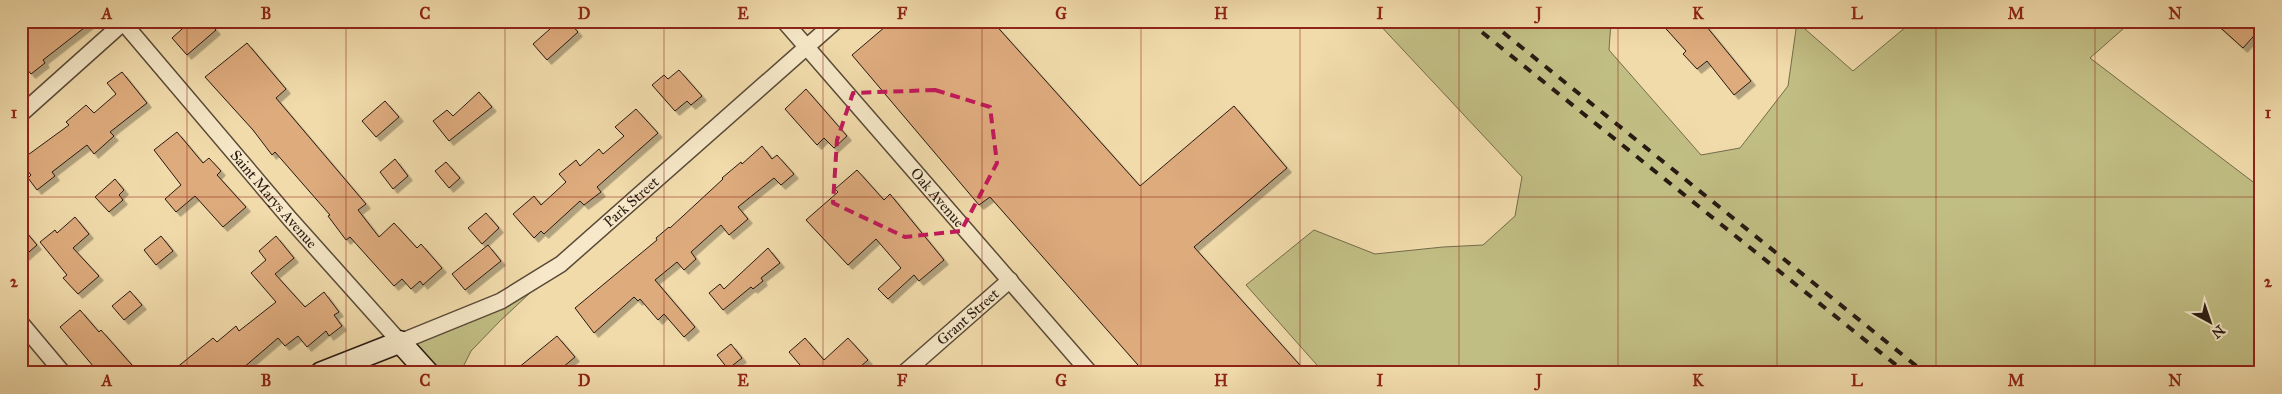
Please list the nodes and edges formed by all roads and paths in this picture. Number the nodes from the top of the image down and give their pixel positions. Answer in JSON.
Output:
{"nodes":[{"id":1,"x":784,"y":21,"type":"edge"},
{"id":2,"x":836,"y":21,"type":"edge"},
{"id":3,"x":124,"y":22,"type":"edge"},
{"id":4,"x":806,"y":47,"type":"junction"},
{"id":5,"x":21,"y":114,"type":"edge"},
{"id":6,"x":1010,"y":280,"type":"junction"},
{"id":7,"x":21,"y":323,"type":"edge"},
{"id":8,"x":400,"y":342,"type":"junction"},
{"id":9,"x":63,"y":373,"type":"edge"},
{"id":10,"x":321,"y":373,"type":"edge"},
{"id":11,"x":428,"y":373,"type":"edge"},
{"id":12,"x":904,"y":373,"type":"edge"},
{"id":13,"x":1090,"y":373,"type":"edge"}],
"edges":[{"from":1,"to":4,"type":"street","name":"Oak Avenue"},
{"from":2,"to":4,"type":"street","name":"Park Street"},
{"from":3,"to":5,"type":"street"},
{"from":3,"to":8,"type":"street","name":"Saint Marys Avenue"},
{"from":4,"to":6,"type":"street","name":"Oak Avenue"},
{"from":4,"to":8,"type":"street","name":"Park Street"},
{"from":6,"to":12,"type":"street","name":"Grant Street"},
{"from":6,"to":13,"type":"street","name":"Oak Avenue"},
{"from":7,"to":9,"type":"street"},
{"from":8,"to":10,"type":"main road"},
{"from":8,"to":11,"type":"main road","name":"Saint Marys Avenue"}]}
